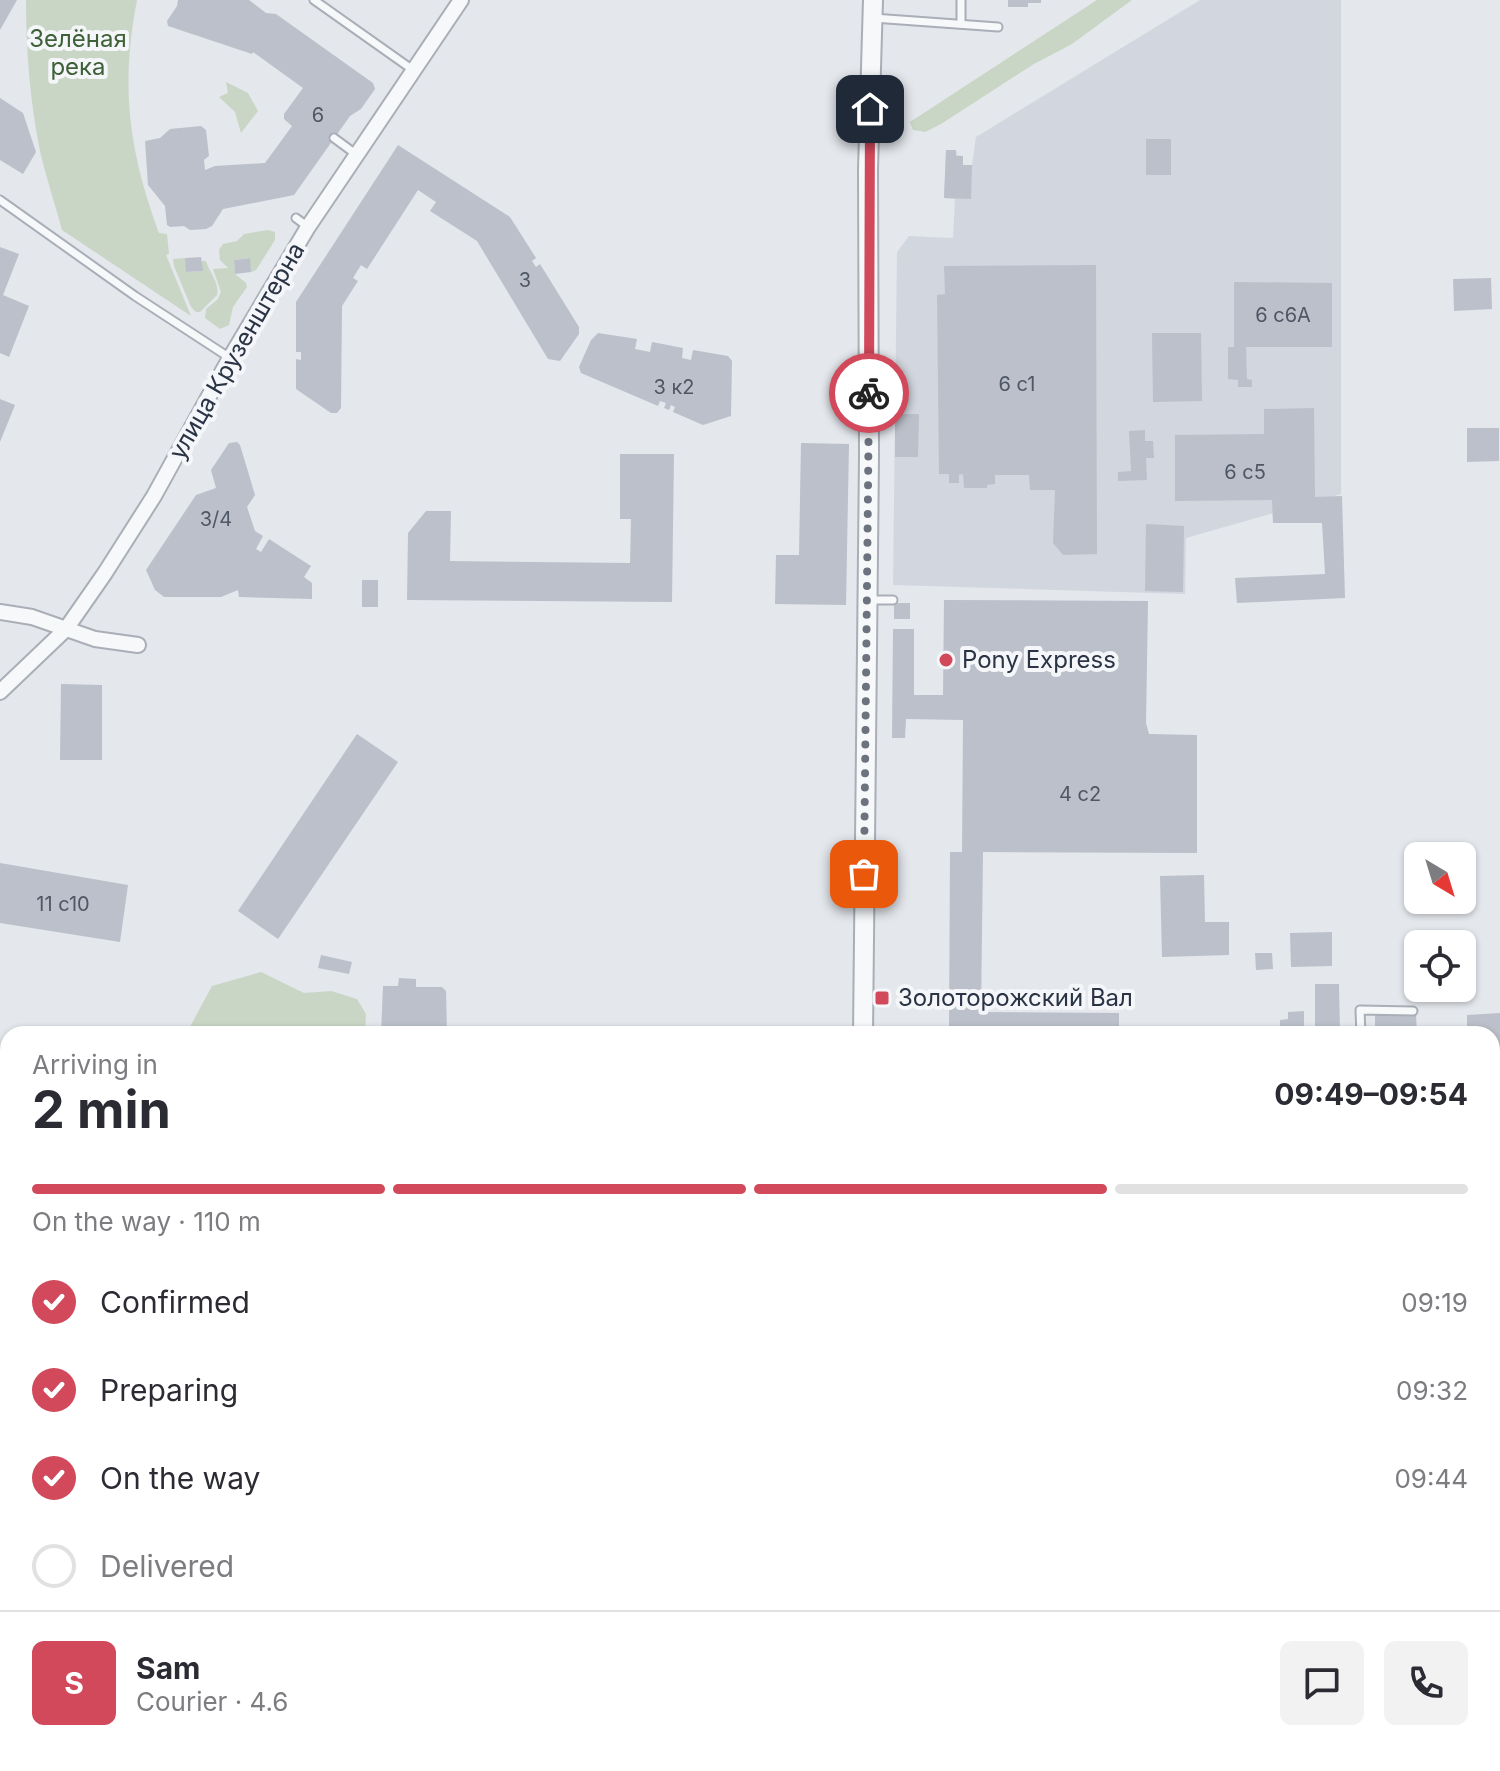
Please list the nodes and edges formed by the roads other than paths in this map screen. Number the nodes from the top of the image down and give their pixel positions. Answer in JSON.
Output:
{"nodes":[{"id":1,"x":314,"y":0,"type":"edge"},
{"id":2,"x":461,"y":0,"type":"edge"},
{"id":3,"x":961,"y":0,"type":"edge"},
{"id":4,"x":873,"y":9,"type":"edge"},
{"id":5,"x":961,"y":24,"type":"junction"},
{"id":6,"x":998,"y":27,"type":"dead end"},
{"id":7,"x":413,"y":70,"type":"junction"},
{"id":8,"x":334,"y":138,"type":"dead end"},
{"id":9,"x":357,"y":155,"type":"junction"},
{"id":10,"x":0,"y":200,"type":"edge"},
{"id":11,"x":230,"y":358,"type":"junction"},
{"id":12,"x":867,"y":600,"type":"junction"},
{"id":13,"x":893,"y":600,"type":"dead end"},
{"id":14,"x":0,"y":612,"type":"edge"},
{"id":15,"x":66,"y":629,"type":"junction"},
{"id":16,"x":138,"y":645,"type":"dead end"},
{"id":17,"x":0,"y":692,"type":"edge"},
{"id":18,"x":1413,"y":1011,"type":"dead end"},
{"id":19,"x":863,"y":1026,"type":"edge"},
{"id":20,"x":1361,"y":1026,"type":"edge"}],
"edges":[{"from":1,"to":7,"type":"lane"},
{"from":2,"to":7,"type":"street","name":"улица Крузенштерна"},
{"from":3,"to":5,"type":"lane"},
{"from":4,"to":5,"type":"lane"},
{"from":4,"to":12,"type":"street"},
{"from":5,"to":6,"type":"lane"},
{"from":7,"to":9,"type":"street","name":"улица Крузенштерна"},
{"from":8,"to":9,"type":"lane"},
{"from":9,"to":11,"type":"street","name":"улица Крузенштерна"},
{"from":10,"to":11,"type":"lane"},
{"from":11,"to":15,"type":"street","name":"улица Крузенштерна"},
{"from":12,"to":13,"type":"lane"},
{"from":12,"to":19,"type":"street"},
{"from":14,"to":15,"type":"street"},
{"from":15,"to":16,"type":"street"},
{"from":15,"to":17,"type":"street","name":"улица Крузенштерна"},
{"from":18,"to":20,"type":"lane"}]}
